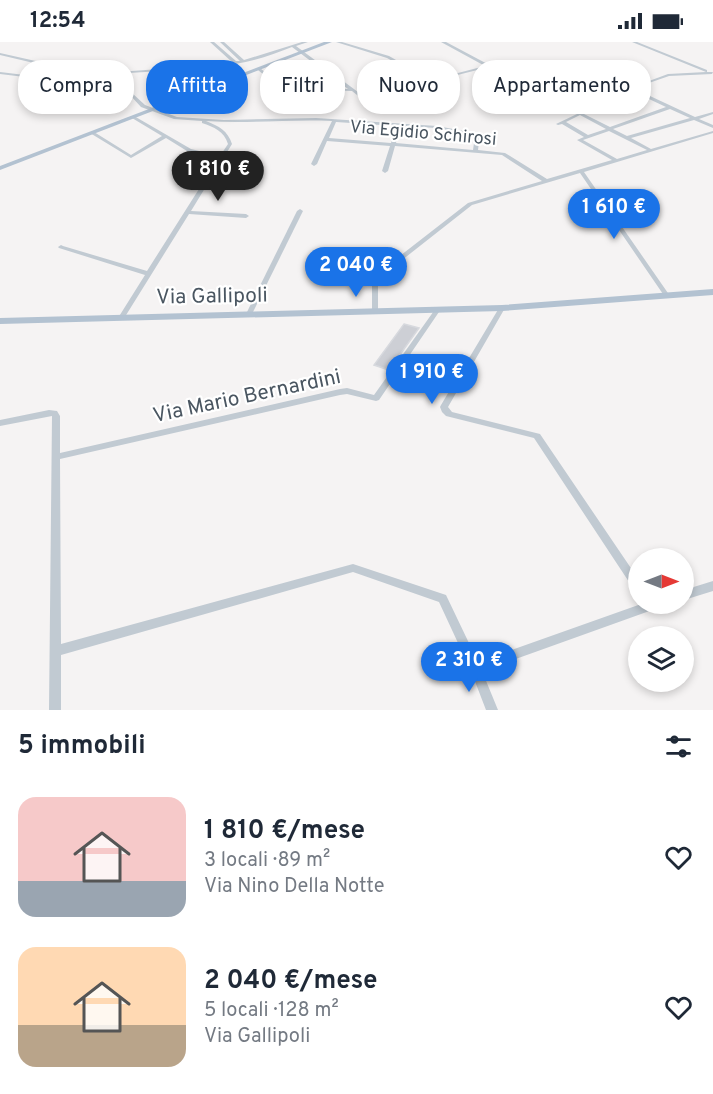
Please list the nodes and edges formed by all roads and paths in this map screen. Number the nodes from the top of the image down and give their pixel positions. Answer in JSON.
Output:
{"nodes":[{"id":1,"x":212,"y":42,"type":"edge"},
{"id":2,"x":222,"y":42,"type":"edge"},
{"id":3,"x":279,"y":42,"type":"edge"},
{"id":4,"x":306,"y":42,"type":"edge"},
{"id":5,"x":329,"y":42,"type":"edge"},
{"id":6,"x":338,"y":42,"type":"edge"},
{"id":7,"x":443,"y":42,"type":"edge"},
{"id":8,"x":634,"y":42,"type":"edge"},
{"id":9,"x":293,"y":46,"type":"junction"},
{"id":10,"x":285,"y":48,"type":"junction"},
{"id":11,"x":302,"y":52,"type":"junction"},
{"id":12,"x":0,"y":54,"type":"edge"},
{"id":13,"x":26,"y":60,"type":"edge"},
{"id":14,"x":232,"y":60,"type":"edge"},
{"id":15,"x":242,"y":60,"type":"edge"},
{"id":16,"x":246,"y":60,"type":"edge"},
{"id":17,"x":478,"y":60,"type":"edge"},
{"id":18,"x":259,"y":69,"type":"joint"},
{"id":19,"x":472,"y":70,"type":"edge"},
{"id":20,"x":0,"y":73,"type":"edge"},
{"id":21,"x":248,"y":73,"type":"edge"},
{"id":22,"x":712,"y":73,"type":"edge"},
{"id":23,"x":18,"y":75,"type":"edge"},
{"id":24,"x":651,"y":82,"type":"edge"},
{"id":25,"x":345,"y":90,"type":"edge"},
{"id":26,"x":354,"y":90,"type":"junction"},
{"id":27,"x":357,"y":92,"type":"edge"},
{"id":28,"x":651,"y":98,"type":"edge"},
{"id":29,"x":670,"y":107,"type":"junction"},
{"id":30,"x":146,"y":112,"type":"edge"},
{"id":31,"x":713,"y":113,"type":"edge"},
{"id":32,"x":163,"y":114,"type":"edge"},
{"id":33,"x":580,"y":114,"type":"joint"},
{"id":34,"x":134,"y":117,"type":"junction"},
{"id":35,"x":694,"y":118,"type":"junction"},
{"id":36,"x":191,"y":120,"type":"junction"},
{"id":37,"x":224,"y":121,"type":"junction"},
{"id":38,"x":334,"y":121,"type":"junction"},
{"id":39,"x":399,"y":125,"type":"junction"},
{"id":40,"x":218,"y":127,"type":"junction"},
{"id":41,"x":610,"y":129,"type":"junction"},
{"id":42,"x":713,"y":129,"type":"edge"},
{"id":43,"x":92,"y":133,"type":"junction"},
{"id":44,"x":166,"y":136,"type":"junction"},
{"id":45,"x":588,"y":137,"type":"junction"},
{"id":46,"x":626,"y":138,"type":"junction"},
{"id":47,"x":326,"y":139,"type":"junction"},
{"id":48,"x":393,"y":144,"type":"junction"},
{"id":49,"x":650,"y":150,"type":"junction"},
{"id":50,"x":475,"y":151,"type":"junction"},
{"id":51,"x":222,"y":158,"type":"junction"},
{"id":52,"x":615,"y":160,"type":"junction"},
{"id":53,"x":314,"y":164,"type":"dead end"},
{"id":54,"x":0,"y":168,"type":"edge"},
{"id":55,"x":385,"y":171,"type":"dead end"},
{"id":56,"x":581,"y":171,"type":"junction"},
{"id":57,"x":546,"y":181,"type":"junction"},
{"id":58,"x":300,"y":211,"type":"dead end"},
{"id":59,"x":188,"y":212,"type":"junction"},
{"id":60,"x":234,"y":215,"type":"junction"},
{"id":61,"x":246,"y":216,"type":"dead end"},
{"id":62,"x":230,"y":223,"type":"dead end"},
{"id":63,"x":61,"y":247,"type":"dead end"},
{"id":64,"x":149,"y":274,"type":"junction"},
{"id":65,"x":713,"y":292,"type":"edge"},
{"id":66,"x":667,"y":296,"type":"junction"},
{"id":67,"x":502,"y":308,"type":"junction"},
{"id":68,"x":438,"y":309,"type":"junction"},
{"id":69,"x":375,"y":311,"type":"junction"},
{"id":70,"x":249,"y":314,"type":"junction"},
{"id":71,"x":121,"y":318,"type":"junction"},
{"id":72,"x":0,"y":321,"type":"edge"},
{"id":73,"x":0,"y":423,"type":"edge"},
{"id":74,"x":55,"y":457,"type":"junction"},
{"id":75,"x":628,"y":572,"type":"edge"},
{"id":76,"x":713,"y":586,"type":"edge"},
{"id":77,"x":694,"y":592,"type":"edge"},
{"id":78,"x":628,"y":613,"type":"edge"},
{"id":79,"x":56,"y":651,"type":"junction"},
{"id":80,"x":475,"y":668,"type":"junction"},
{"id":81,"x":55,"y":710,"type":"edge"},
{"id":82,"x":492,"y":710,"type":"edge"}],
"edges":[{"from":1,"to":14,"type":"street"},
{"from":2,"to":15,"type":"street"},
{"from":3,"to":10,"type":"street"},
{"from":4,"to":9,"type":"street"},
{"from":5,"to":11,"type":"main road"},
{"from":6,"to":19,"type":"street"},
{"from":7,"to":17,"type":"street"},
{"from":8,"to":22,"type":"street"},
{"from":9,"to":10,"type":"street"},
{"from":9,"to":11,"type":"street"},
{"from":10,"to":16,"type":"street"},
{"from":11,"to":18,"type":"main road"},
{"from":11,"to":26,"type":"street"},
{"from":12,"to":13,"type":"street"},
{"from":18,"to":21,"type":"main road"},
{"from":20,"to":23,"type":"street"},
{"from":22,"to":24,"type":"street"},
{"from":25,"to":26,"type":"street"},
{"from":26,"to":27,"type":"street"},
{"from":28,"to":29,"type":"street"},
{"from":29,"to":35,"type":"street"},
{"from":29,"to":41,"type":"street"},
{"from":30,"to":34,"type":"main road"},
{"from":31,"to":35,"type":"street"},
{"from":32,"to":36,"type":"street"},
{"from":33,"to":41,"type":"street"},
{"from":33,"to":45,"type":"street"},
{"from":34,"to":43,"type":"main road"},
{"from":34,"to":44,"type":"street"},
{"from":35,"to":42,"type":"street"},
{"from":35,"to":46,"type":"street"},
{"from":36,"to":37,"type":"street"},
{"from":36,"to":40,"type":"street"},
{"from":37,"to":38,"type":"street"},
{"from":37,"to":40,"type":"street"},
{"from":38,"to":39,"type":"street"},
{"from":38,"to":47,"type":"street"},
{"from":39,"to":48,"type":"street"},
{"from":39,"to":50,"type":"street"},
{"from":40,"to":51,"type":"street"},
{"from":41,"to":45,"type":"street"},
{"from":41,"to":46,"type":"street"},
{"from":42,"to":49,"type":"street"},
{"from":43,"to":44,"type":"street"},
{"from":43,"to":54,"type":"main road"},
{"from":44,"to":51,"type":"street"},
{"from":45,"to":52,"type":"street"},
{"from":46,"to":49,"type":"street"},
{"from":47,"to":48,"type":"street","name":"Via Egidio Schirosi"},
{"from":47,"to":53,"type":"street"},
{"from":48,"to":50,"type":"street","name":"Via Egidio Schirosi"},
{"from":48,"to":55,"type":"street"},
{"from":49,"to":52,"type":"street"},
{"from":50,"to":57,"type":"street","name":"Via Egidio Schirosi"},
{"from":51,"to":59,"type":"street"},
{"from":52,"to":56,"type":"street"},
{"from":56,"to":57,"type":"street"},
{"from":56,"to":66,"type":"street"},
{"from":57,"to":69,"type":"street"},
{"from":58,"to":70,"type":"street"},
{"from":59,"to":60,"type":"street"},
{"from":59,"to":64,"type":"street"},
{"from":60,"to":61,"type":"street"},
{"from":60,"to":62,"type":"street"},
{"from":63,"to":64,"type":"street"},
{"from":64,"to":71,"type":"street"},
{"from":65,"to":66,"type":"main road","name":"Via Gallipoli"},
{"from":66,"to":67,"type":"main road","name":"Via Gallipoli"},
{"from":67,"to":68,"type":"main road","name":"Via Gallipoli"},
{"from":67,"to":75,"type":"street"},
{"from":68,"to":69,"type":"main road","name":"Via Gallipoli"},
{"from":68,"to":74,"type":"street","name":"Via Mario Bernardini"},
{"from":69,"to":70,"type":"main road","name":"Via Gallipoli"},
{"from":70,"to":71,"type":"main road","name":"Via Gallipoli"},
{"from":71,"to":72,"type":"main road","name":"Via Gallipoli"},
{"from":73,"to":74,"type":"street"},
{"from":74,"to":79,"type":"street"},
{"from":76,"to":77,"type":"street"},
{"from":78,"to":80,"type":"street"},
{"from":79,"to":80,"type":"street"},
{"from":79,"to":81,"type":"street"},
{"from":80,"to":82,"type":"street"}]}
